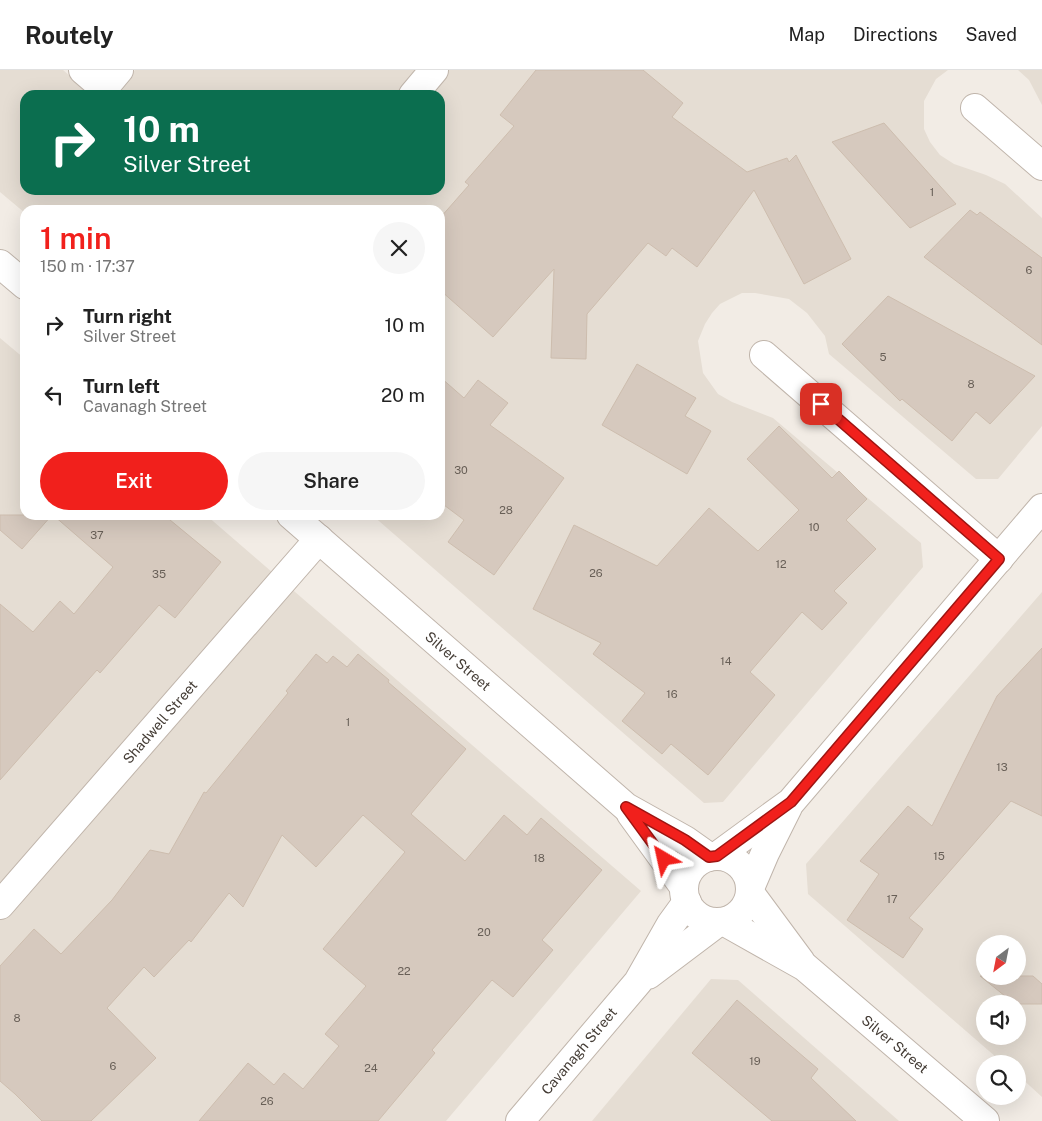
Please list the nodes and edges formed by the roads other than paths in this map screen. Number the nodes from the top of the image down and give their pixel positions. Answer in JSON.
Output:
{"nodes":[{"id":1,"x":83,"y":70,"type":"edge"},
{"id":2,"x":119,"y":70,"type":"edge"},
{"id":3,"x":434,"y":70,"type":"edge"},
{"id":4,"x":417,"y":90,"type":"edge"},
{"id":5,"x":974,"y":108,"type":"dead end"},
{"id":6,"x":1042,"y":166,"type":"edge"},
{"id":7,"x":0,"y":264,"type":"edge"},
{"id":8,"x":20,"y":281,"type":"edge"},
{"id":9,"x":764,"y":355,"type":"dead end"},
{"id":10,"x":1042,"y":508,"type":"edge"},
{"id":11,"x":297,"y":520,"type":"edge"},
{"id":12,"x":319,"y":539,"type":"junction"},
{"id":13,"x":999,"y":559,"type":"junction"},
{"id":14,"x":791,"y":802,"type":"junction"},
{"id":15,"x":626,"y":807,"type":"junction"},
{"id":16,"x":713,"y":856,"type":"junction"},
{"id":17,"x":750,"y":890,"type":"junction"},
{"id":18,"x":685,"y":894,"type":"junction"},
{"id":19,"x":0,"y":905,"type":"edge"},
{"id":20,"x":721,"y":922,"type":"junction"},
{"id":21,"x":805,"y":967,"type":"junction"},
{"id":22,"x":638,"y":982,"type":"junction"},
{"id":23,"x":520,"y":1121,"type":"edge"},
{"id":24,"x":985,"y":1121,"type":"edge"}],
"edges":[{"from":1,"to":2,"type":"street"},
{"from":3,"to":4,"type":"street"},
{"from":5,"to":6,"type":"street"},
{"from":7,"to":8,"type":"street"},
{"from":9,"to":13,"type":"street"},
{"from":10,"to":13,"type":"street"},
{"from":11,"to":12,"type":"street","name":"Silver Street"},
{"from":12,"to":15,"type":"street","name":"Silver Street"},
{"from":12,"to":19,"type":"street","name":"Shadwell Street"},
{"from":13,"to":14,"type":"street"},
{"from":14,"to":16,"type":"street"},
{"from":14,"to":17,"type":"street"},
{"from":15,"to":16,"type":"street","name":"Silver Street"},
{"from":15,"to":18,"type":"street","name":"Silver Street"},
{"from":16,"to":17,"type":"street"},
{"from":16,"to":18,"type":"street"},
{"from":17,"to":20,"type":"street"},
{"from":17,"to":21,"type":"street","name":"Silver Street"},
{"from":18,"to":20,"type":"street"},
{"from":18,"to":22,"type":"street","name":"Cavanagh Street"},
{"from":20,"to":21,"type":"street","name":"Silver Street"},
{"from":20,"to":22,"type":"street","name":"Cavanagh Street"},
{"from":21,"to":24,"type":"street","name":"Silver Street"},
{"from":22,"to":23,"type":"street","name":"Cavanagh Street"}]}
